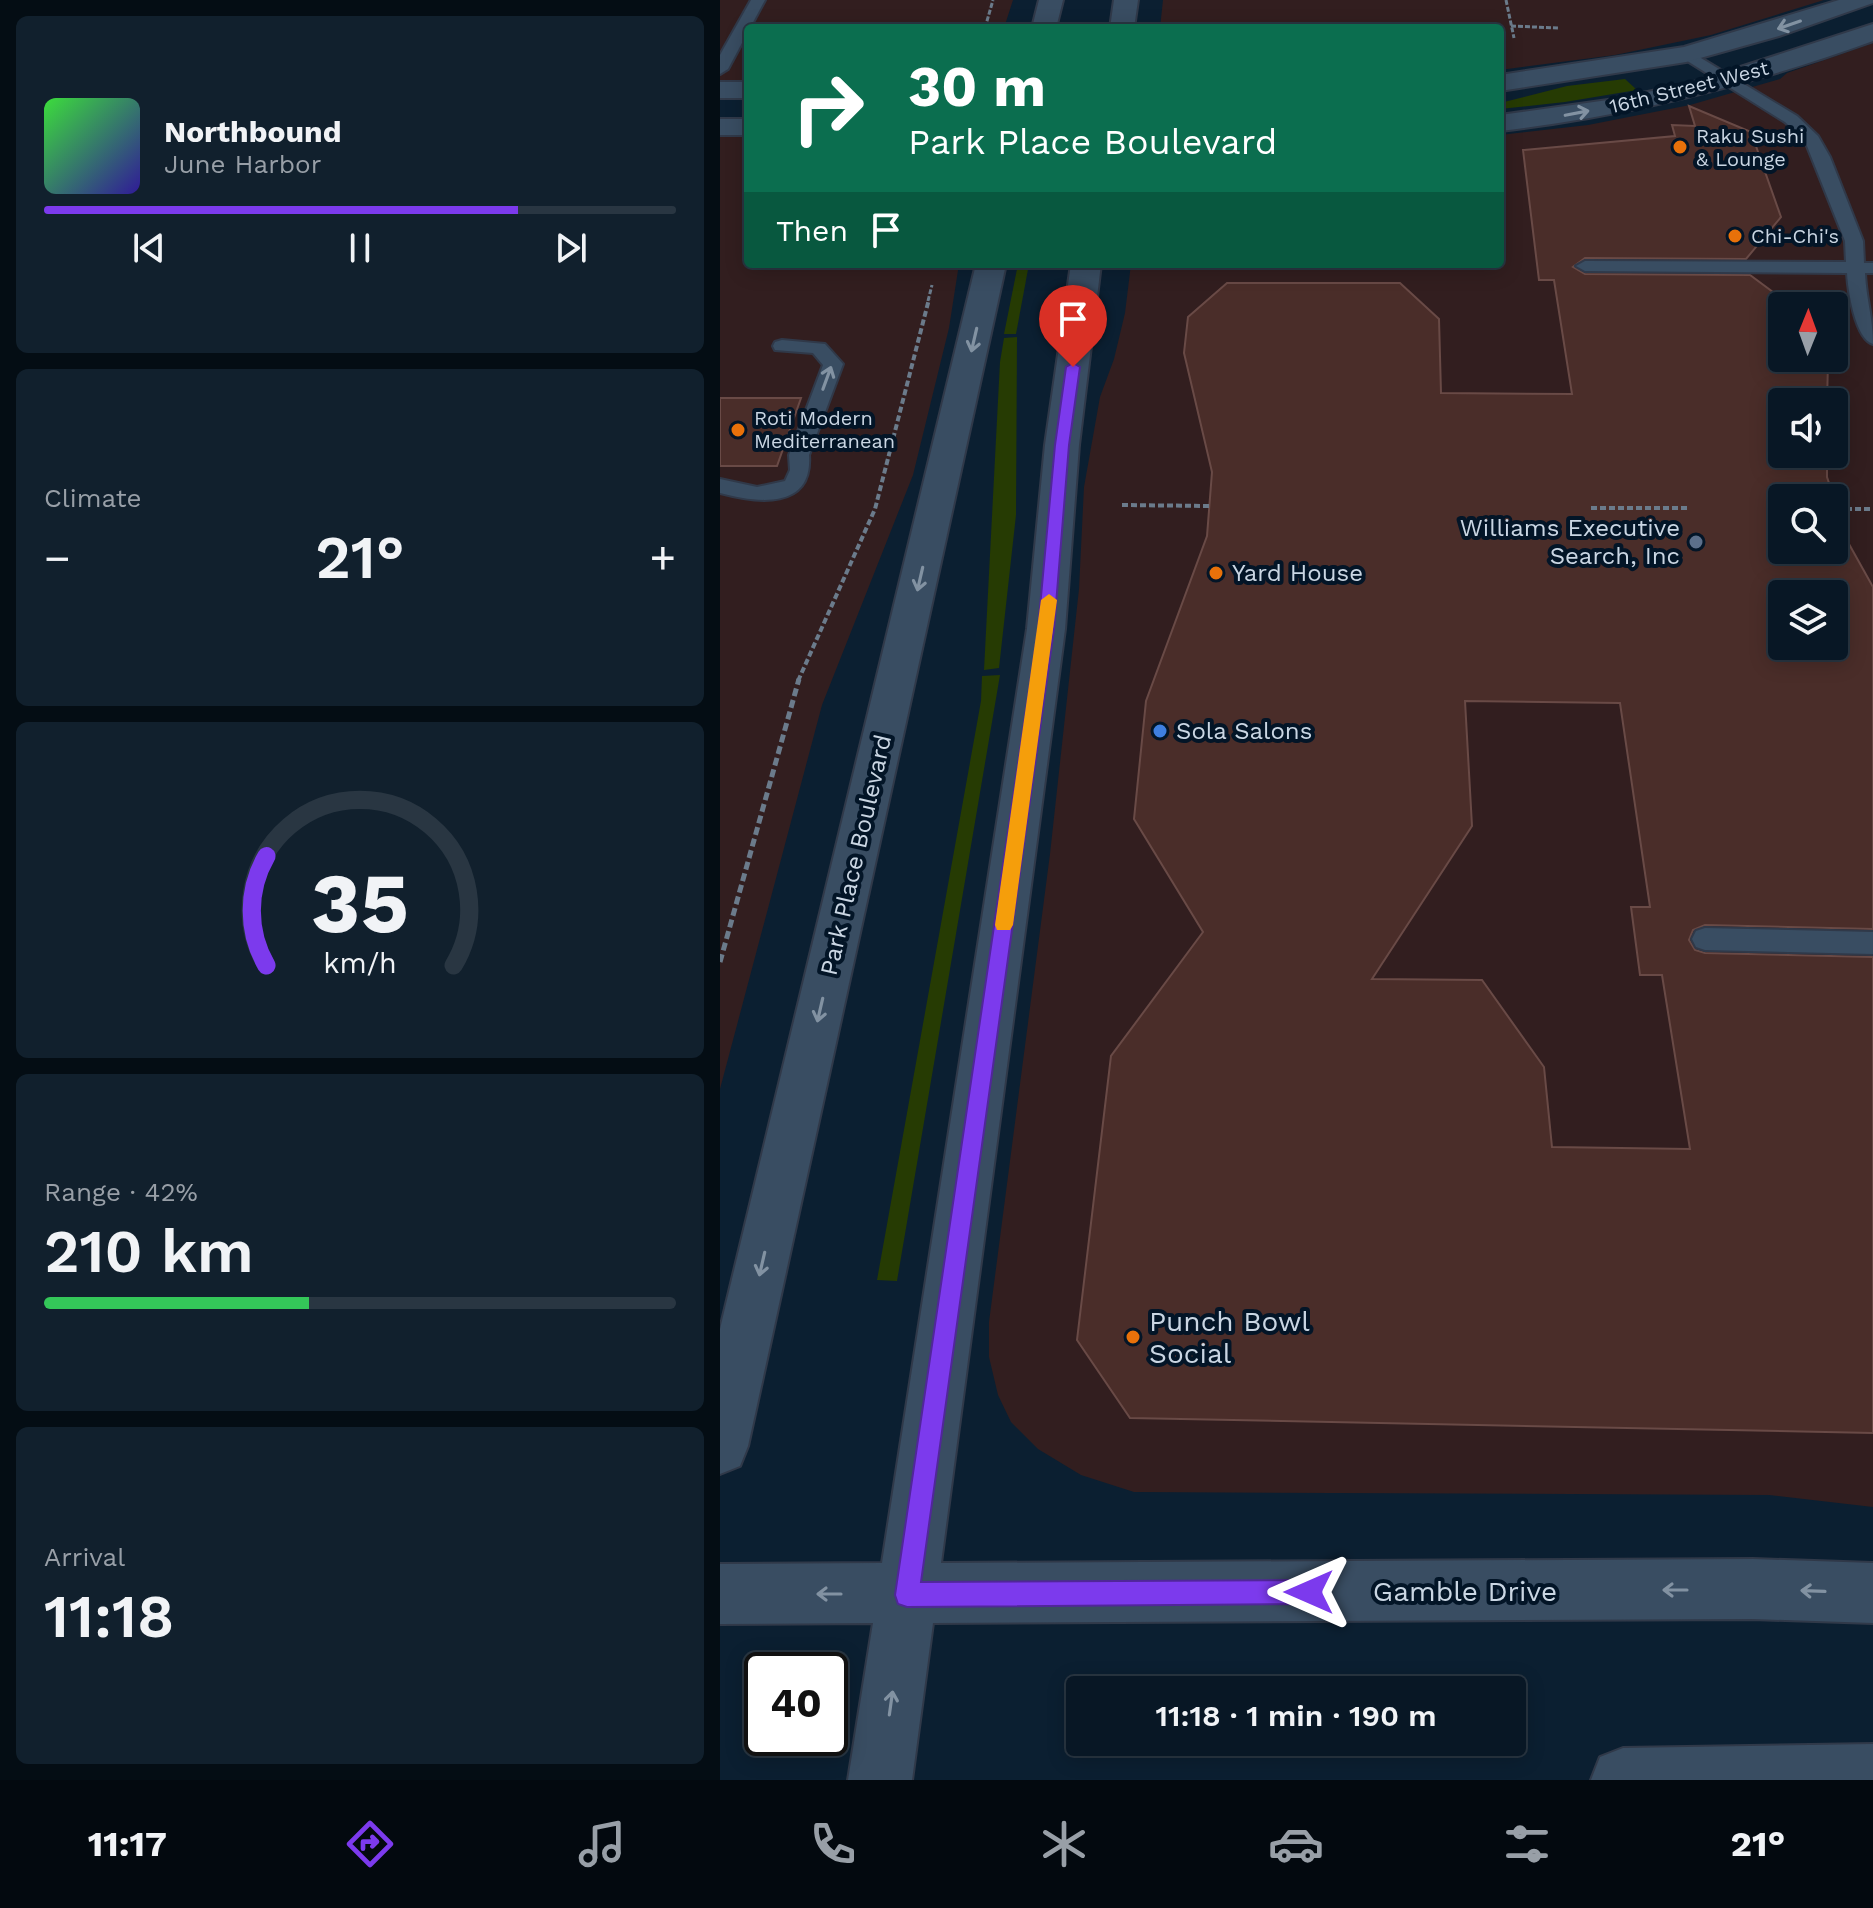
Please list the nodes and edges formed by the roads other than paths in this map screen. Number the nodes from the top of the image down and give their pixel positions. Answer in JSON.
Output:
{"nodes":[{"id":1,"x":758,"y":0,"type":"edge"},
{"id":2,"x":1051,"y":0,"type":"edge"},
{"id":3,"x":1126,"y":0,"type":"edge"},
{"id":4,"x":1863,"y":0,"type":"edge"},
{"id":5,"x":745,"y":24,"type":"edge"},
{"id":6,"x":1045,"y":24,"type":"edge"},
{"id":7,"x":1123,"y":24,"type":"edge"},
{"id":8,"x":744,"y":25,"type":"edge"},
{"id":9,"x":1873,"y":32,"type":"edge"},
{"id":10,"x":1686,"y":54,"type":"junction"},
{"id":11,"x":720,"y":69,"type":"edge"},
{"id":12,"x":1730,"y":81,"type":"junction"},
{"id":13,"x":1504,"y":82,"type":"edge"},
{"id":14,"x":720,"y":90,"type":"edge"},
{"id":15,"x":744,"y":90,"type":"edge"},
{"id":16,"x":1504,"y":123,"type":"edge"},
{"id":17,"x":720,"y":127,"type":"edge"},
{"id":18,"x":744,"y":127,"type":"edge"},
{"id":19,"x":1585,"y":266,"type":"dead end"},
{"id":20,"x":1864,"y":267,"type":"edge"},
{"id":21,"x":990,"y":268,"type":"edge"},
{"id":22,"x":1085,"y":268,"type":"edge"},
{"id":23,"x":1873,"y":338,"type":"edge"},
{"id":24,"x":782,"y":346,"type":"dead end"},
{"id":25,"x":720,"y":486,"type":"edge"},
{"id":26,"x":1705,"y":939,"type":"dead end"},
{"id":27,"x":1873,"y":943,"type":"edge"},
{"id":28,"x":720,"y":1446,"type":"edge"},
{"id":29,"x":1873,"y":1593,"type":"edge"},
{"id":30,"x":720,"y":1594,"type":"edge"},
{"id":31,"x":907,"y":1595,"type":"junction"},
{"id":32,"x":1873,"y":1776,"type":"edge"},
{"id":33,"x":880,"y":1780,"type":"edge"},
{"id":34,"x":1623,"y":1780,"type":"edge"},
{"id":35,"x":1653,"y":1780,"type":"edge"}],
"edges":[{"from":1,"to":5,"type":"lane"},
{"from":2,"to":6,"type":"street"},
{"from":3,"to":7,"type":"street"},
{"from":4,"to":10,"type":"street","name":"16th Street West","one_way":true},
{"from":8,"to":11,"type":"lane"},
{"from":9,"to":12,"type":"street","name":"16th Street West"},
{"from":10,"to":12,"type":"lane"},
{"from":10,"to":13,"type":"street","name":"16th Street West"},
{"from":16,"to":12,"type":"street","name":"16th Street West","one_way":true},
{"from":12,"to":20,"type":"lane"},
{"from":14,"to":15,"type":"street"},
{"from":17,"to":18,"type":"street"},
{"from":19,"to":20,"type":"lane"},
{"from":20,"to":23,"type":"lane"},
{"from":21,"to":28,"type":"street","name":"Park Place Boulevard","one_way":true},
{"from":22,"to":31,"type":"street"},
{"from":25,"to":24,"type":"lane","one_way":true},
{"from":26,"to":27,"type":"lane"},
{"from":29,"to":31,"type":"street","name":"Gamble Drive","one_way":true},
{"from":31,"to":30,"type":"street","name":"Gamble Drive","one_way":true},
{"from":33,"to":31,"type":"street","one_way":true},
{"from":32,"to":35,"type":"street"},
{"from":34,"to":35,"type":"street"}]}
